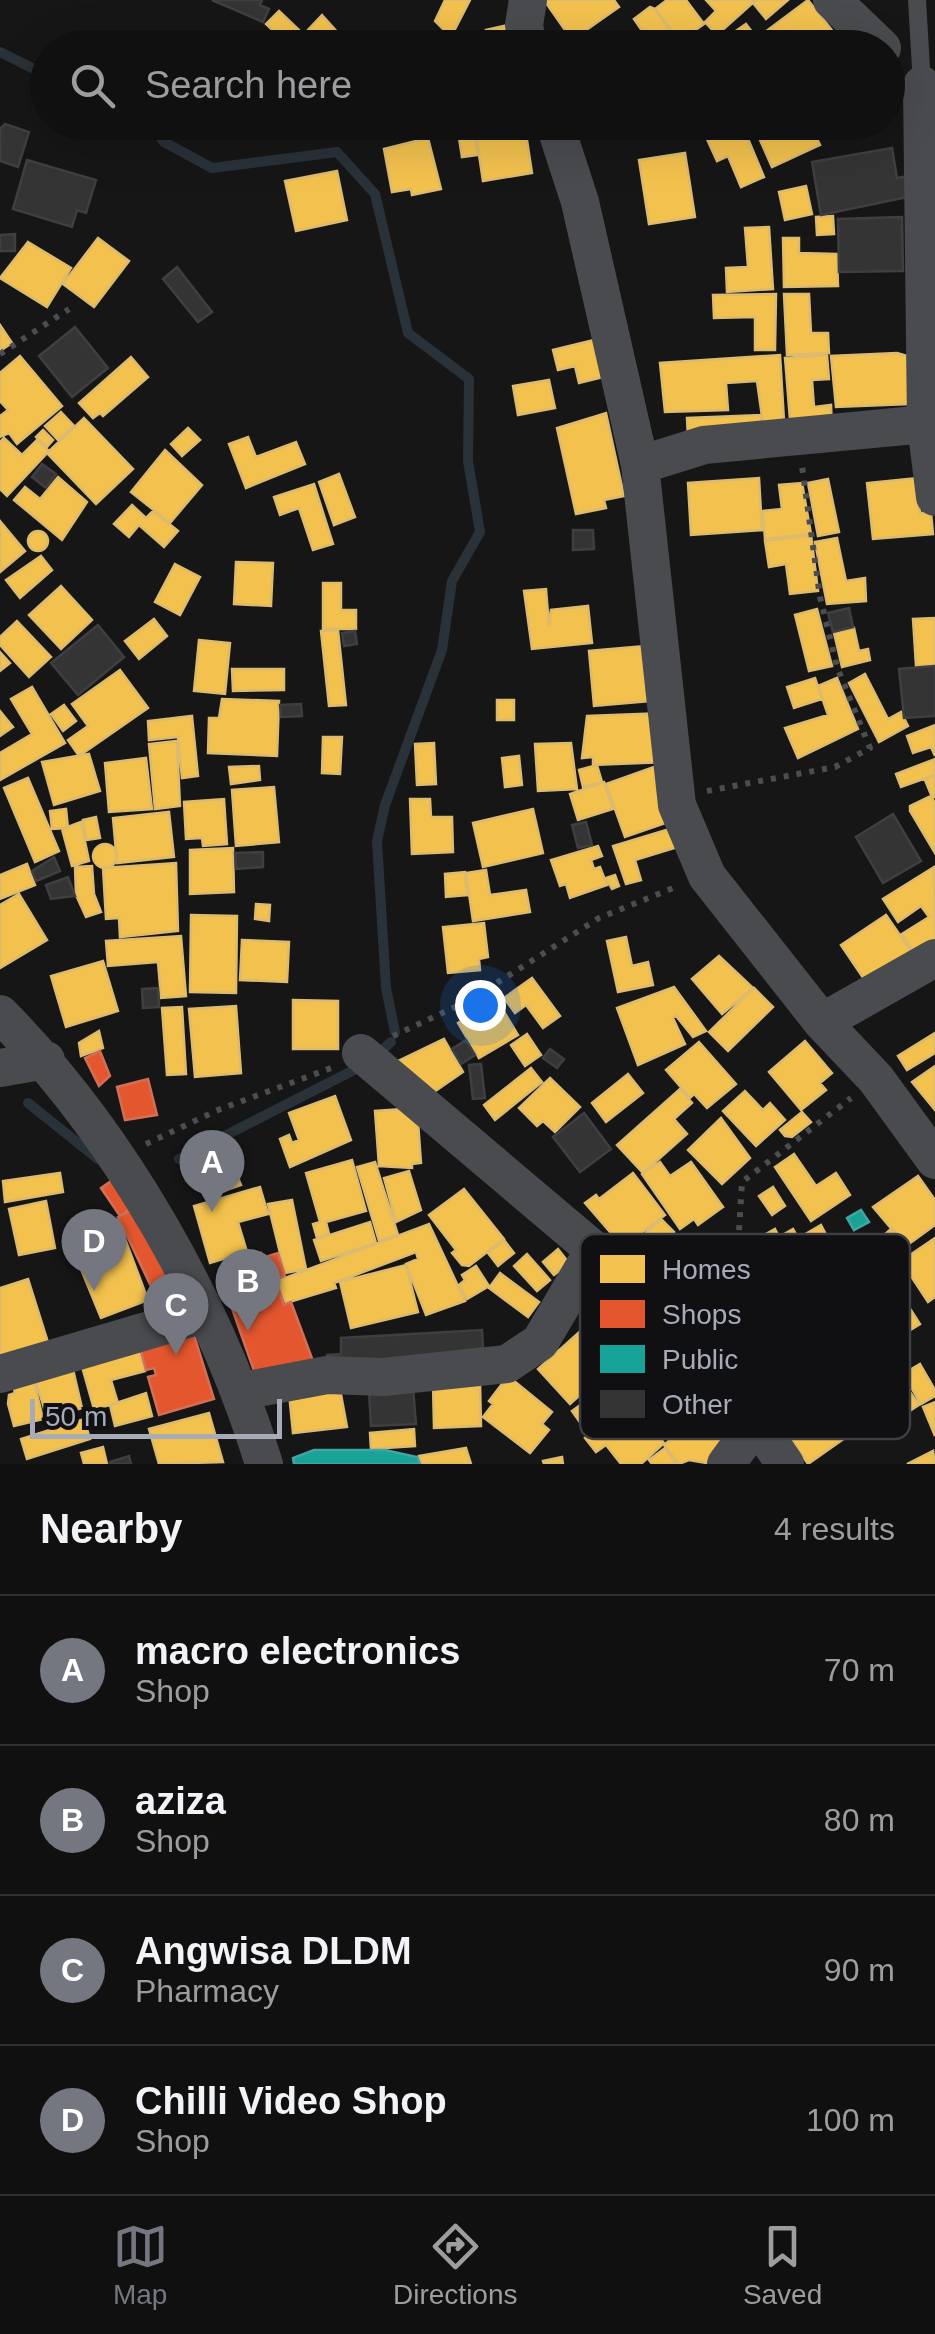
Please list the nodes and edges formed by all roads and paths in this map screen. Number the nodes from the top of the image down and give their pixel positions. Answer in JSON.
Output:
{"nodes":[{"id":1,"x":528,"y":0,"type":"edge"},
{"id":2,"x":832,"y":0,"type":"edge"},
{"id":3,"x":918,"y":0,"type":"edge"},
{"id":4,"x":525,"y":30,"type":"edge"},
{"id":5,"x":864,"y":30,"type":"edge"},
{"id":6,"x":905,"y":66,"type":"edge"},
{"id":7,"x":928,"y":85,"type":"edge"},
{"id":8,"x":559,"y":140,"type":"edge"},
{"id":9,"x":69,"y":309,"type":"dead end"},
{"id":10,"x":0,"y":354,"type":"edge"},
{"id":11,"x":926,"y":424,"type":"junction"},
{"id":12,"x":796,"y":436,"type":"junction"},
{"id":13,"x":640,"y":465,"type":"junction"},
{"id":14,"x":935,"y":497,"type":"edge"},
{"id":15,"x":676,"y":796,"type":"junction"},
{"id":16,"x":707,"y":876,"type":"junction"},
{"id":17,"x":935,"y":958,"type":"edge"},
{"id":18,"x":0,"y":1014,"type":"edge"},
{"id":19,"x":822,"y":1022,"type":"junction"},
{"id":20,"x":361,"y":1053,"type":"junction"},
{"id":21,"x":46,"y":1060,"type":"junction"},
{"id":22,"x":0,"y":1068,"type":"edge"},
{"id":23,"x":876,"y":1079,"type":"junction"},
{"id":24,"x":113,"y":1157,"type":"junction"},
{"id":25,"x":935,"y":1160,"type":"edge"},
{"id":26,"x":738,"y":1234,"type":"edge"},
{"id":27,"x":580,"y":1238,"type":"edge"},
{"id":28,"x":580,"y":1274,"type":"edge"},
{"id":29,"x":204,"y":1314,"type":"junction"},
{"id":30,"x":0,"y":1374,"type":"edge"},
{"id":31,"x":242,"y":1391,"type":"junction"},
{"id":32,"x":744,"y":1439,"type":"edge"},
{"id":33,"x":768,"y":1439,"type":"edge"},
{"id":34,"x":264,"y":1464,"type":"edge"},
{"id":35,"x":726,"y":1464,"type":"edge"},
{"id":36,"x":785,"y":1464,"type":"edge"}],
"edges":[{"from":1,"to":4,"type":"street"},
{"from":2,"to":5,"type":"street"},
{"from":3,"to":7,"type":"lane"},
{"from":6,"to":7,"type":"street"},
{"from":7,"to":11,"type":"street"},
{"from":8,"to":13,"type":"street"},
{"from":9,"to":10,"type":"path"},
{"from":11,"to":12,"type":"street"},
{"from":11,"to":14,"type":"street"},
{"from":12,"to":13,"type":"street"},
{"from":12,"to":15,"type":"path"},
{"from":13,"to":15,"type":"street"},
{"from":15,"to":16,"type":"street"},
{"from":16,"to":19,"type":"street"},
{"from":16,"to":20,"type":"path"},
{"from":17,"to":19,"type":"street"},
{"from":18,"to":21,"type":"street"},
{"from":19,"to":23,"type":"street"},
{"from":20,"to":24,"type":"path"},
{"from":20,"to":27,"type":"street"},
{"from":21,"to":22,"type":"street"},
{"from":21,"to":24,"type":"street"},
{"from":23,"to":25,"type":"street"},
{"from":23,"to":26,"type":"path"},
{"from":24,"to":29,"type":"street"},
{"from":28,"to":31,"type":"street"},
{"from":29,"to":30,"type":"street"},
{"from":29,"to":31,"type":"street"},
{"from":31,"to":34,"type":"street"},
{"from":32,"to":35,"type":"street"},
{"from":33,"to":36,"type":"street"}]}
